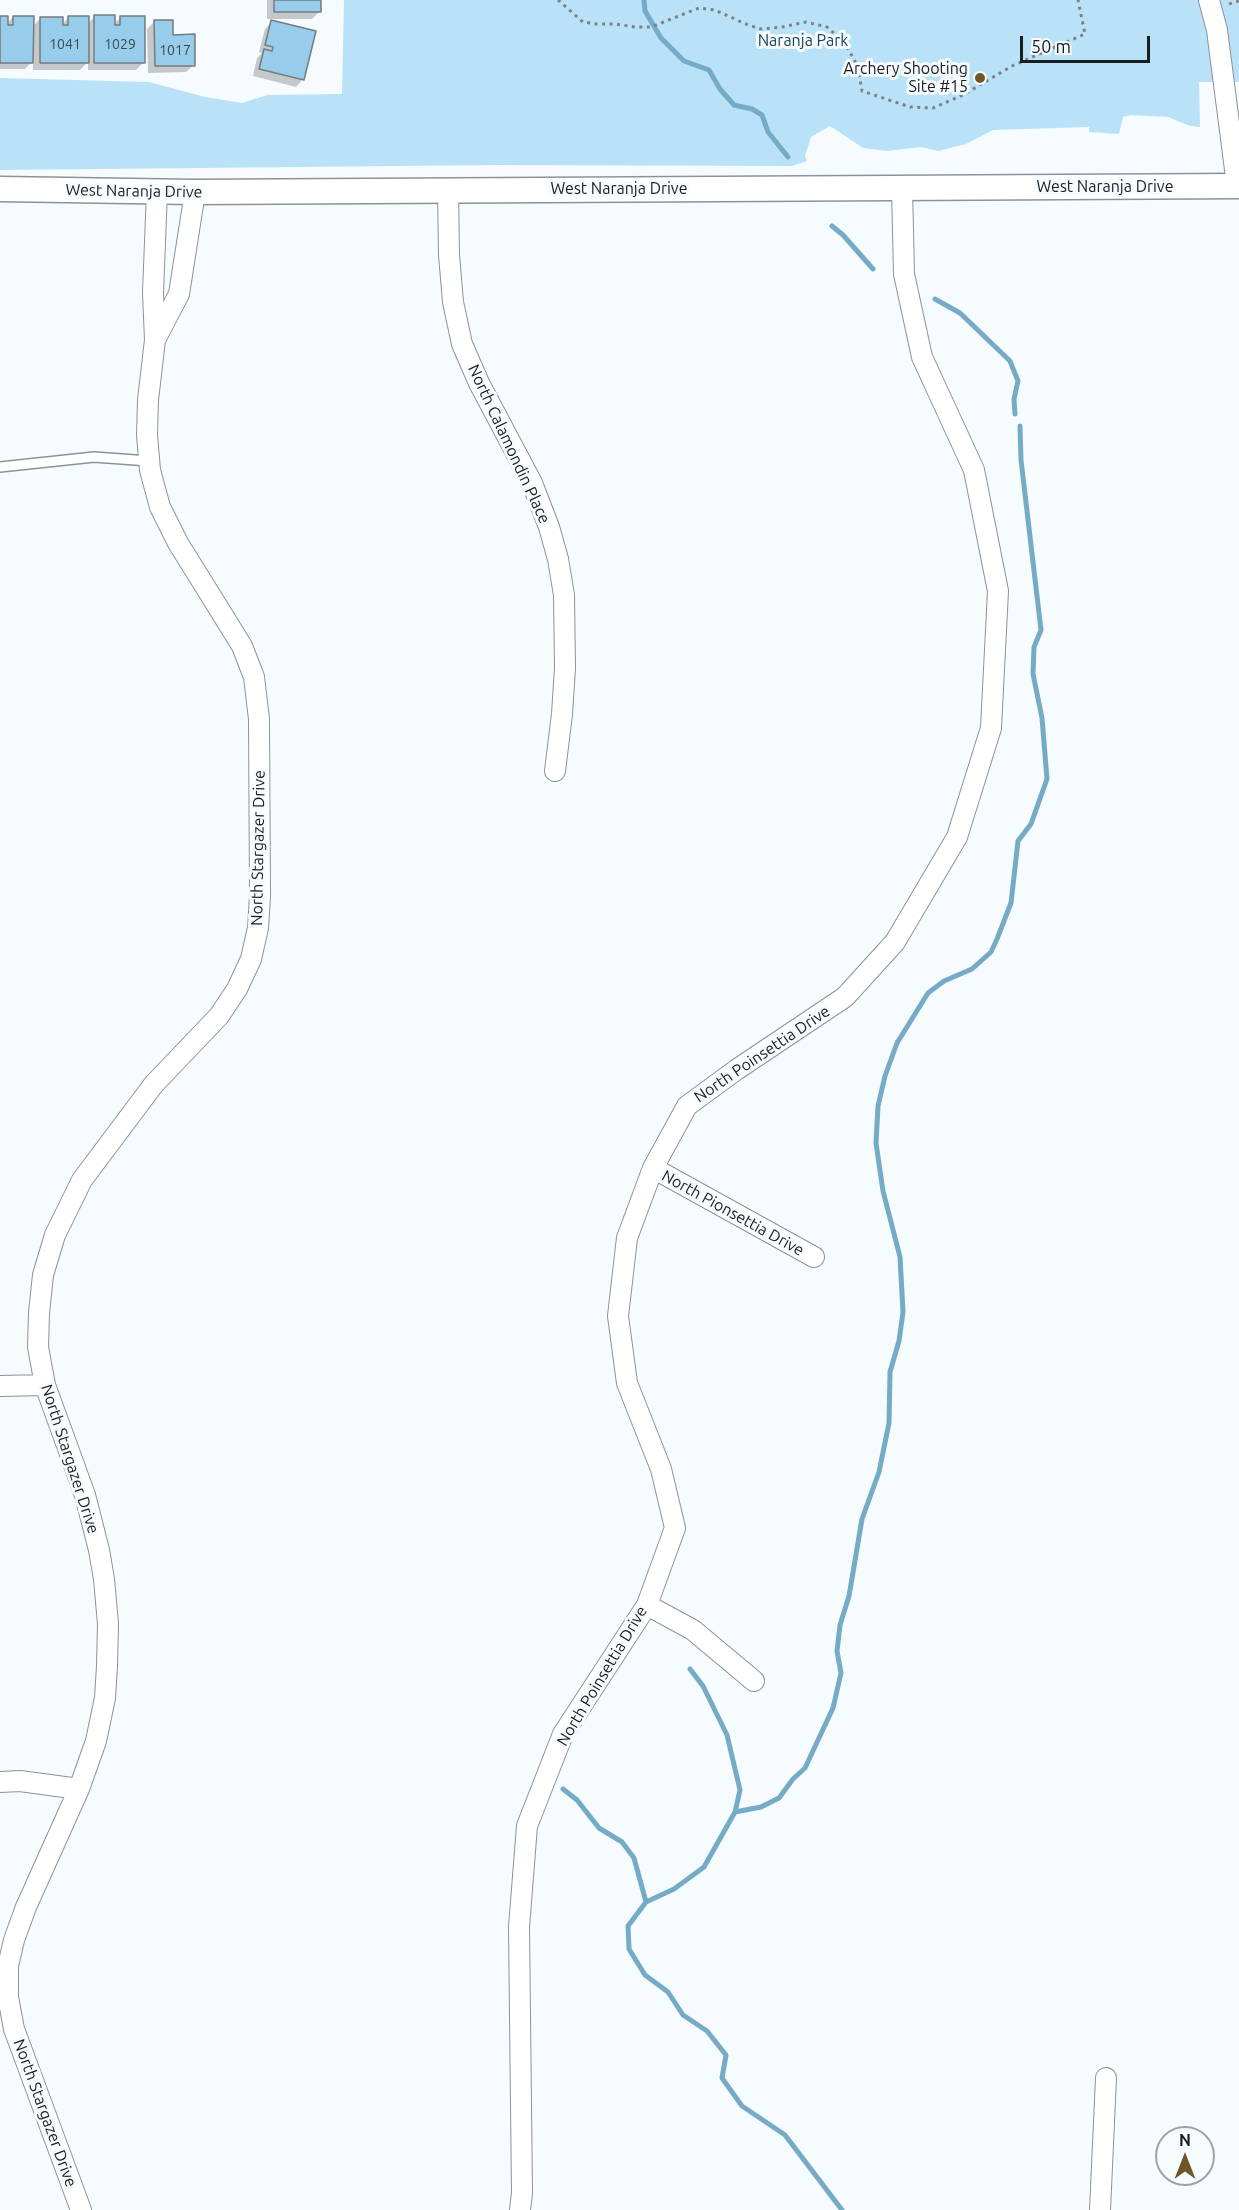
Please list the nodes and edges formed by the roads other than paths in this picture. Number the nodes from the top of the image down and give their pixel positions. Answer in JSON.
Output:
{"nodes":[{"id":1,"x":1209,"y":0,"type":"edge"},
{"id":2,"x":1238,"y":185,"type":"edge"},
{"id":3,"x":902,"y":188,"type":"junction"},
{"id":4,"x":0,"y":189,"type":"edge"},
{"id":5,"x":448,"y":189,"type":"junction"},
{"id":6,"x":157,"y":191,"type":"junction"},
{"id":7,"x":195,"y":192,"type":"junction"},
{"id":8,"x":155,"y":340,"type":"junction"},
{"id":9,"x":149,"y":461,"type":"junction"},
{"id":10,"x":0,"y":467,"type":"edge"},
{"id":11,"x":555,"y":771,"type":"dead end"},
{"id":12,"x":653,"y":1168,"type":"junction"},
{"id":13,"x":814,"y":1257,"type":"dead end"},
{"id":14,"x":0,"y":1386,"type":"edge"},
{"id":15,"x":45,"y":1386,"type":"junction"},
{"id":16,"x":646,"y":1605,"type":"junction"},
{"id":17,"x":754,"y":1681,"type":"dead end"},
{"id":18,"x":0,"y":1782,"type":"edge"},
{"id":19,"x":79,"y":1789,"type":"junction"},
{"id":20,"x":1106,"y":2078,"type":"dead end"},
{"id":21,"x":81,"y":2210,"type":"edge"},
{"id":22,"x":520,"y":2210,"type":"edge"},
{"id":23,"x":1100,"y":2210,"type":"edge"}],
"edges":[{"from":1,"to":2,"type":"street"},
{"from":2,"to":3,"type":"street","name":"West Naranja Drive"},
{"from":3,"to":5,"type":"street","name":"West Naranja Drive"},
{"from":3,"to":12,"type":"street","name":"North Poinsettia Drive"},
{"from":4,"to":6,"type":"street","name":"West Naranja Drive"},
{"from":5,"to":7,"type":"street","name":"West Naranja Drive"},
{"from":5,"to":11,"type":"street","name":"North Calamondin Place"},
{"from":6,"to":7,"type":"street","name":"West Naranja Drive"},
{"from":6,"to":8,"type":"street","name":"North Stargazer Drive"},
{"from":7,"to":8,"type":"street","name":"North Stargazer Drive"},
{"from":8,"to":9,"type":"street","name":"North Stargazer Drive"},
{"from":9,"to":10,"type":"lane"},
{"from":9,"to":15,"type":"street","name":"North Stargazer Drive"},
{"from":12,"to":13,"type":"street","name":"North Pionsettia Drive"},
{"from":12,"to":16,"type":"street","name":"North Poinsettia Drive"},
{"from":14,"to":15,"type":"street"},
{"from":15,"to":19,"type":"street","name":"North Stargazer Drive"},
{"from":16,"to":17,"type":"street"},
{"from":16,"to":22,"type":"street","name":"North Poinsettia Drive"},
{"from":18,"to":19,"type":"street"},
{"from":19,"to":21,"type":"street","name":"North Stargazer Drive"},
{"from":20,"to":23,"type":"street"}]}
